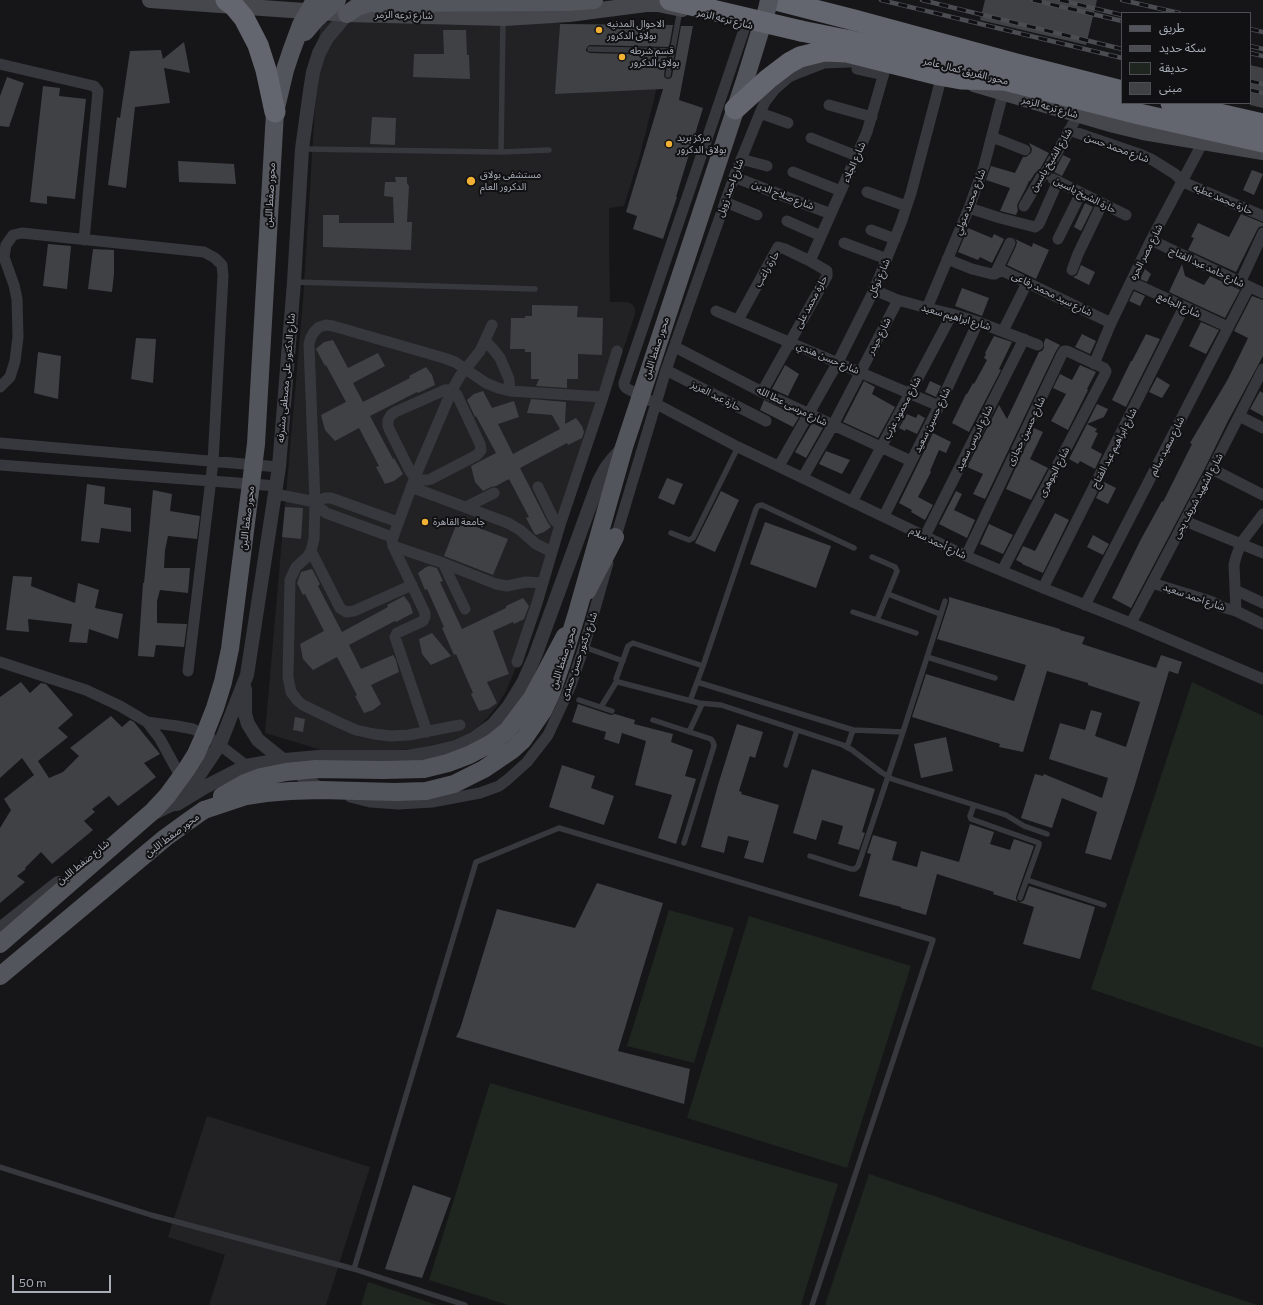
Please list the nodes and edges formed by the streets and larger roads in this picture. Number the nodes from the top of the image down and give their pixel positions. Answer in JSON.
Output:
{"nodes":[{"id":1,"x":150,"y":0,"type":"edge"},
{"id":2,"x":226,"y":0,"type":"edge"},
{"id":3,"x":315,"y":0,"type":"edge"},
{"id":4,"x":337,"y":0,"type":"edge"},
{"id":5,"x":594,"y":0,"type":"edge"},
{"id":6,"x":771,"y":2,"type":"edge"},
{"id":7,"x":675,"y":4,"type":"edge"},
{"id":8,"x":347,"y":14,"type":"junction"},
{"id":9,"x":746,"y":24,"type":"junction"},
{"id":10,"x":290,"y":52,"type":"junction"},
{"id":11,"x":0,"y":64,"type":"edge"},
{"id":12,"x":886,"y":67,"type":"junction"},
{"id":13,"x":857,"y":69,"type":"dead end"},
{"id":14,"x":942,"y":75,"type":"junction"},
{"id":15,"x":1002,"y":87,"type":"junction"},
{"id":16,"x":1121,"y":91,"type":"edge"},
{"id":17,"x":1175,"y":104,"type":"edge"},
{"id":18,"x":829,"y":105,"type":"dead end"},
{"id":19,"x":735,"y":109,"type":"junction"},
{"id":20,"x":275,"y":112,"type":"junction"},
{"id":21,"x":760,"y":112,"type":"junction"},
{"id":22,"x":1078,"y":115,"type":"junction"},
{"id":23,"x":872,"y":117,"type":"junction"},
{"id":24,"x":788,"y":123,"type":"dead end"},
{"id":25,"x":1263,"y":124,"type":"edge"},
{"id":26,"x":1069,"y":130,"type":"junction"},
{"id":27,"x":992,"y":137,"type":"junction"},
{"id":28,"x":811,"y":138,"type":"dead end"},
{"id":29,"x":1203,"y":142,"type":"junction"},
{"id":30,"x":1263,"y":142,"type":"edge"},
{"id":31,"x":1025,"y":150,"type":"dead end"},
{"id":32,"x":1263,"y":152,"type":"edge"},
{"id":33,"x":857,"y":156,"type":"junction"},
{"id":34,"x":741,"y":159,"type":"junction"},
{"id":35,"x":767,"y":166,"type":"dead end"},
{"id":36,"x":793,"y":172,"type":"dead end"},
{"id":37,"x":1044,"y":174,"type":"junction"},
{"id":38,"x":734,"y":177,"type":"junction"},
{"id":39,"x":1058,"y":181,"type":"junction"},
{"id":40,"x":1183,"y":182,"type":"junction"},
{"id":41,"x":841,"y":191,"type":"junction"},
{"id":42,"x":867,"y":192,"type":"dead end"},
{"id":43,"x":1081,"y":193,"type":"junction"},
{"id":44,"x":725,"y":202,"type":"junction"},
{"id":45,"x":1102,"y":204,"type":"junction"},
{"id":46,"x":906,"y":206,"type":"junction"},
{"id":47,"x":1024,"y":206,"type":"dead end"},
{"id":48,"x":969,"y":208,"type":"junction"},
{"id":49,"x":831,"y":214,"type":"junction"},
{"id":50,"x":1126,"y":215,"type":"dead end"},
{"id":51,"x":758,"y":216,"type":"dead end"},
{"id":52,"x":1263,"y":216,"type":"edge"},
{"id":53,"x":787,"y":221,"type":"dead end"},
{"id":54,"x":871,"y":230,"type":"dead end"},
{"id":55,"x":1263,"y":233,"type":"edge"},
{"id":56,"x":821,"y":236,"type":"junction"},
{"id":57,"x":895,"y":239,"type":"junction"},
{"id":58,"x":1058,"y":239,"type":"dead end"},
{"id":59,"x":84,"y":240,"type":"junction"},
{"id":60,"x":1151,"y":240,"type":"junction"},
{"id":61,"x":844,"y":243,"type":"dead end"},
{"id":62,"x":1010,"y":243,"type":"dead end"},
{"id":63,"x":887,"y":259,"type":"junction"},
{"id":64,"x":948,"y":259,"type":"junction"},
{"id":65,"x":810,"y":261,"type":"junction"},
{"id":66,"x":1072,"y":270,"type":"dead end"},
{"id":67,"x":994,"y":274,"type":"junction"},
{"id":68,"x":1131,"y":282,"type":"junction"},
{"id":69,"x":1028,"y":283,"type":"junction"},
{"id":70,"x":1245,"y":285,"type":"junction"},
{"id":71,"x":874,"y":290,"type":"junction"},
{"id":72,"x":1263,"y":293,"type":"edge"},
{"id":73,"x":898,"y":300,"type":"junction"},
{"id":74,"x":1184,"y":307,"type":"junction"},
{"id":75,"x":927,"y":308,"type":"junction"},
{"id":76,"x":716,"y":311,"type":"dead end"},
{"id":77,"x":952,"y":314,"type":"junction"},
{"id":78,"x":738,"y":320,"type":"junction"},
{"id":79,"x":978,"y":322,"type":"junction"},
{"id":80,"x":1111,"y":323,"type":"junction"},
{"id":81,"x":492,"y":325,"type":"dead end"},
{"id":82,"x":1228,"y":327,"type":"junction"},
{"id":83,"x":1003,"y":332,"type":"junction"},
{"id":84,"x":1024,"y":339,"type":"junction"},
{"id":85,"x":485,"y":342,"type":"junction"},
{"id":86,"x":790,"y":342,"type":"junction"},
{"id":87,"x":1038,"y":345,"type":"dead end"},
{"id":88,"x":674,"y":347,"type":"junction"},
{"id":89,"x":617,"y":351,"type":"dead end"},
{"id":90,"x":838,"y":362,"type":"junction"},
{"id":91,"x":1094,"y":364,"type":"junction"},
{"id":92,"x":465,"y":369,"type":"junction"},
{"id":93,"x":1263,"y":369,"type":"edge"},
{"id":94,"x":666,"y":370,"type":"junction"},
{"id":95,"x":862,"y":372,"type":"junction"},
{"id":96,"x":1105,"y":374,"type":"joint"},
{"id":97,"x":0,"y":387,"type":"edge"},
{"id":98,"x":452,"y":390,"type":"junction"},
{"id":99,"x":510,"y":391,"type":"junction"},
{"id":100,"x":762,"y":392,"type":"junction"},
{"id":101,"x":910,"y":393,"type":"junction"},
{"id":102,"x":603,"y":397,"type":"junction"},
{"id":103,"x":655,"y":403,"type":"junction"},
{"id":104,"x":940,"y":406,"type":"junction"},
{"id":105,"x":809,"y":414,"type":"junction"},
{"id":106,"x":1239,"y":416,"type":"junction"},
{"id":107,"x":766,"y":421,"type":"dead end"},
{"id":108,"x":833,"y":426,"type":"junction"},
{"id":109,"x":1263,"y":428,"type":"edge"},
{"id":110,"x":0,"y":443,"type":"edge"},
{"id":111,"x":624,"y":447,"type":"junction"},
{"id":112,"x":881,"y":447,"type":"junction"},
{"id":113,"x":911,"y":461,"type":"junction"},
{"id":114,"x":214,"y":462,"type":"junction"},
{"id":115,"x":0,"y":465,"type":"edge"},
{"id":116,"x":779,"y":466,"type":"junction"},
{"id":117,"x":279,"y":467,"type":"junction"},
{"id":118,"x":1212,"y":469,"type":"junction"},
{"id":119,"x":803,"y":478,"type":"junction"},
{"id":120,"x":211,"y":480,"type":"junction"},
{"id":121,"x":413,"y":482,"type":"junction"},
{"id":122,"x":538,"y":487,"type":"dead end"},
{"id":123,"x":276,"y":490,"type":"junction"},
{"id":124,"x":494,"y":493,"type":"dead end"},
{"id":125,"x":1263,"y":495,"type":"edge"},
{"id":126,"x":315,"y":502,"type":"junction"},
{"id":127,"x":852,"y":502,"type":"junction"},
{"id":128,"x":466,"y":507,"type":"junction"},
{"id":129,"x":884,"y":516,"type":"junction"},
{"id":130,"x":1262,"y":516,"type":"edge"},
{"id":131,"x":1185,"y":521,"type":"junction"},
{"id":132,"x":398,"y":522,"type":"junction"},
{"id":133,"x":560,"y":525,"type":"junction"},
{"id":134,"x":925,"y":536,"type":"junction"},
{"id":135,"x":615,"y":537,"type":"junction"},
{"id":136,"x":392,"y":542,"type":"junction"},
{"id":137,"x":1241,"y":543,"type":"junction"},
{"id":138,"x":311,"y":551,"type":"junction"},
{"id":139,"x":552,"y":552,"type":"junction"},
{"id":140,"x":1263,"y":553,"type":"edge"},
{"id":141,"x":966,"y":556,"type":"junction"},
{"id":142,"x":443,"y":563,"type":"junction"},
{"id":143,"x":1002,"y":571,"type":"junction"},
{"id":144,"x":542,"y":583,"type":"junction"},
{"id":145,"x":1152,"y":583,"type":"junction"},
{"id":146,"x":412,"y":584,"type":"junction"},
{"id":147,"x":1043,"y":588,"type":"junction"},
{"id":148,"x":1235,"y":590,"type":"junction"},
{"id":149,"x":1263,"y":603,"type":"edge"},
{"id":150,"x":1085,"y":605,"type":"junction"},
{"id":151,"x":465,"y":610,"type":"dead end"},
{"id":152,"x":1236,"y":611,"type":"junction"},
{"id":153,"x":1131,"y":623,"type":"junction"},
{"id":154,"x":1263,"y":624,"type":"edge"},
{"id":155,"x":0,"y":662,"type":"edge"},
{"id":156,"x":517,"y":662,"type":"dead end"},
{"id":157,"x":188,"y":671,"type":"dead end"},
{"id":158,"x":247,"y":675,"type":"junction"},
{"id":159,"x":1263,"y":678,"type":"edge"},
{"id":160,"x":147,"y":722,"type":"junction"},
{"id":161,"x":460,"y":725,"type":"dead end"},
{"id":162,"x":427,"y":732,"type":"junction"},
{"id":163,"x":220,"y":744,"type":"junction"},
{"id":164,"x":284,"y":760,"type":"junction"},
{"id":165,"x":246,"y":766,"type":"junction"},
{"id":166,"x":186,"y":788,"type":"junction"},
{"id":167,"x":320,"y":790,"type":"junction"},
{"id":168,"x":173,"y":804,"type":"junction"},
{"id":169,"x":204,"y":810,"type":"junction"},
{"id":170,"x":0,"y":929,"type":"edge"},
{"id":171,"x":0,"y":944,"type":"edge"},
{"id":172,"x":0,"y":976,"type":"edge"}],
"edges":[{"from":1,"to":8,"type":"main road","name":"شارع ترعه الزمر"},
{"from":2,"to":20,"type":"highway","bridge":true},
{"from":3,"to":10,"type":"main road","name":"محور صفط اللبن","bridge":true},
{"from":4,"to":10,"type":"main road","name":"محور صفط اللبن","bridge":true},
{"from":5,"to":8,"type":"main road"},
{"from":6,"to":16,"type":"highway","name":"محور الفريق كمال عامر"},
{"from":6,"to":19,"type":"main road","name":"محور صفط اللبن","bridge":true},
{"from":7,"to":8,"type":"main road","name":"شارع ترعه الزمر"},
{"from":7,"to":9,"type":"main road","name":"شارع ترعه الزمر"},
{"from":7,"to":15,"type":"highway","name":"محور الفريق كمال عامر","bridge":true},
{"from":8,"to":117,"type":"street","name":"شارع الدكتور على مصطفى مشرفه"},
{"from":9,"to":12,"type":"main road","name":"شارع ترعه الزمر"},
{"from":9,"to":103,"type":"street","name":"شارع أحمد سلام"},
{"from":10,"to":20,"type":"main road","name":"محور صفط اللبن","bridge":true},
{"from":11,"to":59,"type":"street"},
{"from":12,"to":13,"type":"street"},
{"from":12,"to":14,"type":"main road","name":"شارع ترعه الزمر"},
{"from":12,"to":21,"type":"street","name":"شارع احمد زويل"},
{"from":12,"to":23,"type":"street","name":"شارع الجلاء"},
{"from":14,"to":15,"type":"main road","name":"شارع ترعه الزمر"},
{"from":14,"to":46,"type":"street","name":"شارع توكل"},
{"from":15,"to":19,"type":"highway","bridge":true},
{"from":15,"to":22,"type":"main road","name":"شارع ترعه الزمر"},
{"from":15,"to":27,"type":"street","name":"شارع محمد متولي"},
{"from":15,"to":30,"type":"highway","name":"محور الفريق كمال عامر"},
{"from":17,"to":25,"type":"highway"},
{"from":18,"to":23,"type":"street"},
{"from":19,"to":111,"type":"main road","name":"محور صفط اللبن","bridge":true},
{"from":20,"to":171,"type":"main road","name":"محور صفط اللبن","bridge":true},
{"from":21,"to":24,"type":"street"},
{"from":21,"to":34,"type":"street","name":"شارع احمد زويل"},
{"from":22,"to":26,"type":"street","name":"شارع الشيخ ياسين"},
{"from":22,"to":29,"type":"main road","name":"شارع ترعه الزمر"},
{"from":23,"to":33,"type":"street","name":"شارع الجلاء"},
{"from":26,"to":37,"type":"street","name":"شارع الشيخ ياسين"},
{"from":26,"to":40,"type":"street","name":"شارع محمد حسن"},
{"from":27,"to":31,"type":"street"},
{"from":27,"to":48,"type":"street","name":"شارع محمد متولي"},
{"from":28,"to":33,"type":"street"},
{"from":29,"to":32,"type":"main road","name":"شارع ترعه الزمر"},
{"from":29,"to":40,"type":"street","name":"شارع مصر الحره"},
{"from":33,"to":41,"type":"street","name":"شارع الجلاء"},
{"from":34,"to":35,"type":"street"},
{"from":34,"to":38,"type":"street","name":"شارع احمد زويل"},
{"from":36,"to":41,"type":"street"},
{"from":37,"to":39,"type":"street","name":"حارة الشيخ ياسين"},
{"from":37,"to":47,"type":"street","name":"شارع الشيخ ياسين"},
{"from":38,"to":44,"type":"street","name":"شارع احمد زويل"},
{"from":38,"to":49,"type":"street","name":"شارع صلاح الدين"},
{"from":39,"to":43,"type":"street","name":"حارة الشيخ ياسين"},
{"from":39,"to":48,"type":"street"},
{"from":40,"to":52,"type":"street","name":"حارة محمد عطيه"},
{"from":40,"to":60,"type":"street","name":"شارع مصر الحره"},
{"from":41,"to":49,"type":"street","name":"شارع الجلاء"},
{"from":42,"to":46,"type":"street"},
{"from":43,"to":45,"type":"street","name":"حارة الشيخ ياسين"},
{"from":43,"to":58,"type":"street"},
{"from":44,"to":51,"type":"street"},
{"from":44,"to":88,"type":"street","name":"شارع احمد زويل"},
{"from":45,"to":50,"type":"street","name":"حارة الشيخ ياسين"},
{"from":45,"to":66,"type":"street"},
{"from":46,"to":57,"type":"street","name":"شارع توكل"},
{"from":48,"to":64,"type":"street","name":"شارع محمد متولي"},
{"from":49,"to":56,"type":"street","name":"شارع الجلاء"},
{"from":53,"to":56,"type":"street"},
{"from":54,"to":57,"type":"street"},
{"from":55,"to":70,"type":"street","name":"شارع سعيد سالم"},
{"from":56,"to":65,"type":"street","name":"شارع الجلاء"},
{"from":57,"to":63,"type":"street","name":"شارع توكل"},
{"from":59,"to":97,"type":"street"},
{"from":59,"to":114,"type":"street"},
{"from":60,"to":68,"type":"street","name":"شارع مصر الحره"},
{"from":60,"to":70,"type":"street","name":"شارع حامد عبد الفتاح"},
{"from":61,"to":63,"type":"street"},
{"from":62,"to":67,"type":"street"},
{"from":63,"to":71,"type":"street","name":"شارع توكل"},
{"from":64,"to":67,"type":"street","name":"شارع سيد محمد رفاعى"},
{"from":64,"to":75,"type":"street","name":"شارع محمد متولي"},
{"from":65,"to":78,"type":"street","name":"حارة راغب"},
{"from":65,"to":86,"type":"street","name":"حارة محمد على"},
{"from":67,"to":69,"type":"street","name":"شارع سيد محمد رفاعى"},
{"from":68,"to":74,"type":"street","name":"شارع الجامع"},
{"from":68,"to":80,"type":"street","name":"شارع مصر الحره"},
{"from":69,"to":80,"type":"street","name":"شارع سيد محمد رفاعى"},
{"from":69,"to":83,"type":"street"},
{"from":70,"to":72,"type":"street","name":"شارع حامد عبد الفتاح"},
{"from":70,"to":82,"type":"street","name":"شارع سعيد سالم"},
{"from":71,"to":73,"type":"street","name":"شارع ابراهيم سعيد"},
{"from":71,"to":90,"type":"street","name":"شارع توكل"},
{"from":73,"to":75,"type":"street","name":"شارع ابراهيم سعيد"},
{"from":73,"to":95,"type":"street","name":"شارع حيدر"},
{"from":74,"to":82,"type":"street","name":"شارع الجامع"},
{"from":74,"to":147,"type":"street","name":"شارع ابراهيم عبد الفتاح"},
{"from":75,"to":77,"type":"street","name":"شارع ابراهيم سعيد"},
{"from":76,"to":78,"type":"street","name":"شارع حسن هندي"},
{"from":77,"to":79,"type":"street","name":"شارع ابراهيم سعيد"},
{"from":77,"to":101,"type":"street","name":"شارع محمود عزب"},
{"from":78,"to":86,"type":"street","name":"شارع حسن هندي"},
{"from":79,"to":83,"type":"street","name":"شارع ابراهيم سعيد"},
{"from":79,"to":104,"type":"street","name":"شارع حسين سعيد"},
{"from":80,"to":91,"type":"street","name":"شارع مصر الحره"},
{"from":81,"to":85,"type":"street"},
{"from":82,"to":150,"type":"street","name":"شارع سعيد سالم"},
{"from":83,"to":84,"type":"street","name":"شارع ابراهيم سعيد"},
{"from":84,"to":87,"type":"street","name":"شارع ابراهيم سعيد"},
{"from":84,"to":134,"type":"street","name":"شارع ادريس سعيد"},
{"from":85,"to":92,"type":"street"},
{"from":85,"to":99,"type":"street"},
{"from":86,"to":90,"type":"street","name":"شارع حسن هندي"},
{"from":86,"to":100,"type":"street","name":"حارة محمد على"},
{"from":88,"to":94,"type":"street","name":"شارع احمد زويل"},
{"from":88,"to":100,"type":"street","name":"شارع مرسى عطا الله"},
{"from":89,"to":102,"type":"street"},
{"from":90,"to":95,"type":"street","name":"شارع حسن هندي"},
{"from":90,"to":105,"type":"street","name":"شارع توكل"},
{"from":91,"to":96,"type":"street","name":"شارع حسين حجازى"},
{"from":91,"to":141,"type":"street","name":"شارع حسين حجازى"},
{"from":92,"to":98,"type":"street"},
{"from":92,"to":99,"type":"street"},
{"from":92,"to":126,"type":"street"},
{"from":93,"to":106,"type":"street","name":"شارع الشهيد شريف يحى"},
{"from":94,"to":103,"type":"street","name":"شارع احمد زويل"},
{"from":94,"to":107,"type":"street","name":"حارة عبد العزيز"},
{"from":95,"to":101,"type":"street","name":"شارع حسن هندي"},
{"from":95,"to":108,"type":"street","name":"شارع حيدر"},
{"from":96,"to":143,"type":"street","name":"شارع الجوهرى"},
{"from":98,"to":121,"type":"street"},
{"from":98,"to":121,"type":"street"},
{"from":98,"to":121,"type":"street"},
{"from":99,"to":102,"type":"street"},
{"from":100,"to":105,"type":"street","name":"شارع مرسى عطا الله"},
{"from":101,"to":104,"type":"street","name":"شارع حسن هندي"},
{"from":101,"to":112,"type":"street","name":"شارع محمود عزب"},
{"from":102,"to":133,"type":"street"},
{"from":103,"to":116,"type":"street","name":"شارع أحمد سلام"},
{"from":103,"to":135,"type":"street","name":"شارع دكتور حسن حمدى"},
{"from":104,"to":113,"type":"street","name":"شارع حسين سعيد"},
{"from":105,"to":108,"type":"street","name":"شارع مرسى عطا الله"},
{"from":105,"to":116,"type":"street","name":"شارع توكل"},
{"from":106,"to":109,"type":"street"},
{"from":106,"to":118,"type":"street","name":"شارع الشهيد شريف يحى"},
{"from":108,"to":112,"type":"street","name":"شارع مرسى عطا الله"},
{"from":108,"to":119,"type":"street","name":"شارع حيدر"},
{"from":110,"to":114,"type":"street"},
{"from":111,"to":164,"type":"street","name":"شارع صفط اللبن"},
{"from":111,"to":169,"type":"main road","name":"محور صفط اللبن","bridge":true},
{"from":112,"to":113,"type":"street","name":"شارع مرسى عطا الله"},
{"from":112,"to":127,"type":"street","name":"شارع محمود عزب"},
{"from":113,"to":129,"type":"street","name":"شارع حسين سعيد"},
{"from":114,"to":117,"type":"street"},
{"from":114,"to":120,"type":"street"},
{"from":115,"to":120,"type":"street"},
{"from":116,"to":119,"type":"street","name":"شارع أحمد سلام"},
{"from":117,"to":123,"type":"street","name":"شارع الدكتور على مصطفى مشرفه"},
{"from":118,"to":125,"type":"street"},
{"from":118,"to":131,"type":"street","name":"شارع الشهيد شريف يحى"},
{"from":119,"to":127,"type":"street","name":"شارع أحمد سلام"},
{"from":120,"to":123,"type":"street"},
{"from":120,"to":157,"type":"street"},
{"from":121,"to":128,"type":"street"},
{"from":121,"to":132,"type":"street"},
{"from":122,"to":133,"type":"street"},
{"from":123,"to":126,"type":"street"},
{"from":123,"to":158,"type":"street","name":"شارع الدكتور على مصطفى مشرفه"},
{"from":124,"to":128,"type":"street"},
{"from":126,"to":132,"type":"street"},
{"from":126,"to":136,"type":"street"},
{"from":126,"to":138,"type":"street"},
{"from":127,"to":129,"type":"street","name":"شارع أحمد سلام"},
{"from":128,"to":139,"type":"street"},
{"from":129,"to":134,"type":"street","name":"شارع أحمد سلام"},
{"from":130,"to":137,"type":"street"},
{"from":131,"to":137,"type":"street"},
{"from":131,"to":145,"type":"street","name":"شارع الشهيد شريف يحى"},
{"from":132,"to":136,"type":"street"},
{"from":133,"to":139,"type":"street"},
{"from":134,"to":141,"type":"street","name":"شارع أحمد سلام"},
{"from":135,"to":167,"type":"street","name":"شارع دكتور حسن حمدى"},
{"from":135,"to":169,"type":"main road","bridge":true},
{"from":136,"to":142,"type":"street"},
{"from":136,"to":146,"type":"street"},
{"from":137,"to":140,"type":"street"},
{"from":137,"to":148,"type":"street"},
{"from":138,"to":146,"type":"street"},
{"from":138,"to":162,"type":"street"},
{"from":139,"to":144,"type":"street"},
{"from":141,"to":143,"type":"street","name":"شارع أحمد سلام"},
{"from":142,"to":144,"type":"street"},
{"from":142,"to":151,"type":"street"},
{"from":143,"to":147,"type":"street","name":"شارع أحمد سلام"},
{"from":144,"to":156,"type":"street"},
{"from":145,"to":152,"type":"street","name":"شارع احمد سعيد"},
{"from":145,"to":153,"type":"street","name":"شارع الشهيد شريف يحى"},
{"from":146,"to":162,"type":"street"},
{"from":147,"to":150,"type":"street","name":"شارع أحمد سلام"},
{"from":148,"to":149,"type":"street"},
{"from":148,"to":152,"type":"street"},
{"from":150,"to":153,"type":"street","name":"شارع أحمد سلام"},
{"from":152,"to":154,"type":"street","name":"شارع احمد سعيد"},
{"from":153,"to":159,"type":"street","name":"شارع أحمد سلام"},
{"from":155,"to":160,"type":"street","name":"شارع دكتور حسن حمدى"},
{"from":158,"to":163,"type":"street","name":"شارع الدكتور على مصطفى مشرفه"},
{"from":158,"to":164,"type":"street"},
{"from":160,"to":163,"type":"street","name":"شارع دكتور حسن حمدى"},
{"from":160,"to":166,"type":"street","name":"شارع دكتور حسن حمدى"},
{"from":161,"to":162,"type":"street"},
{"from":163,"to":165,"type":"street","name":"شارع دكتور حسن حمدى"},
{"from":163,"to":166,"type":"street","name":"شارع صفط اللبن"},
{"from":164,"to":165,"type":"street","name":"شارع صفط اللبن"},
{"from":164,"to":167,"type":"street"},
{"from":165,"to":167,"type":"street","name":"شارع دكتور حسن حمدى"},
{"from":165,"to":168,"type":"street","name":"شارع صفط اللبن"},
{"from":166,"to":168,"type":"street","name":"شارع صفط اللبن"},
{"from":168,"to":170,"type":"street","name":"شارع صفط اللبن"},
{"from":169,"to":172,"type":"main road","name":"محور صفط اللبن"}]}
